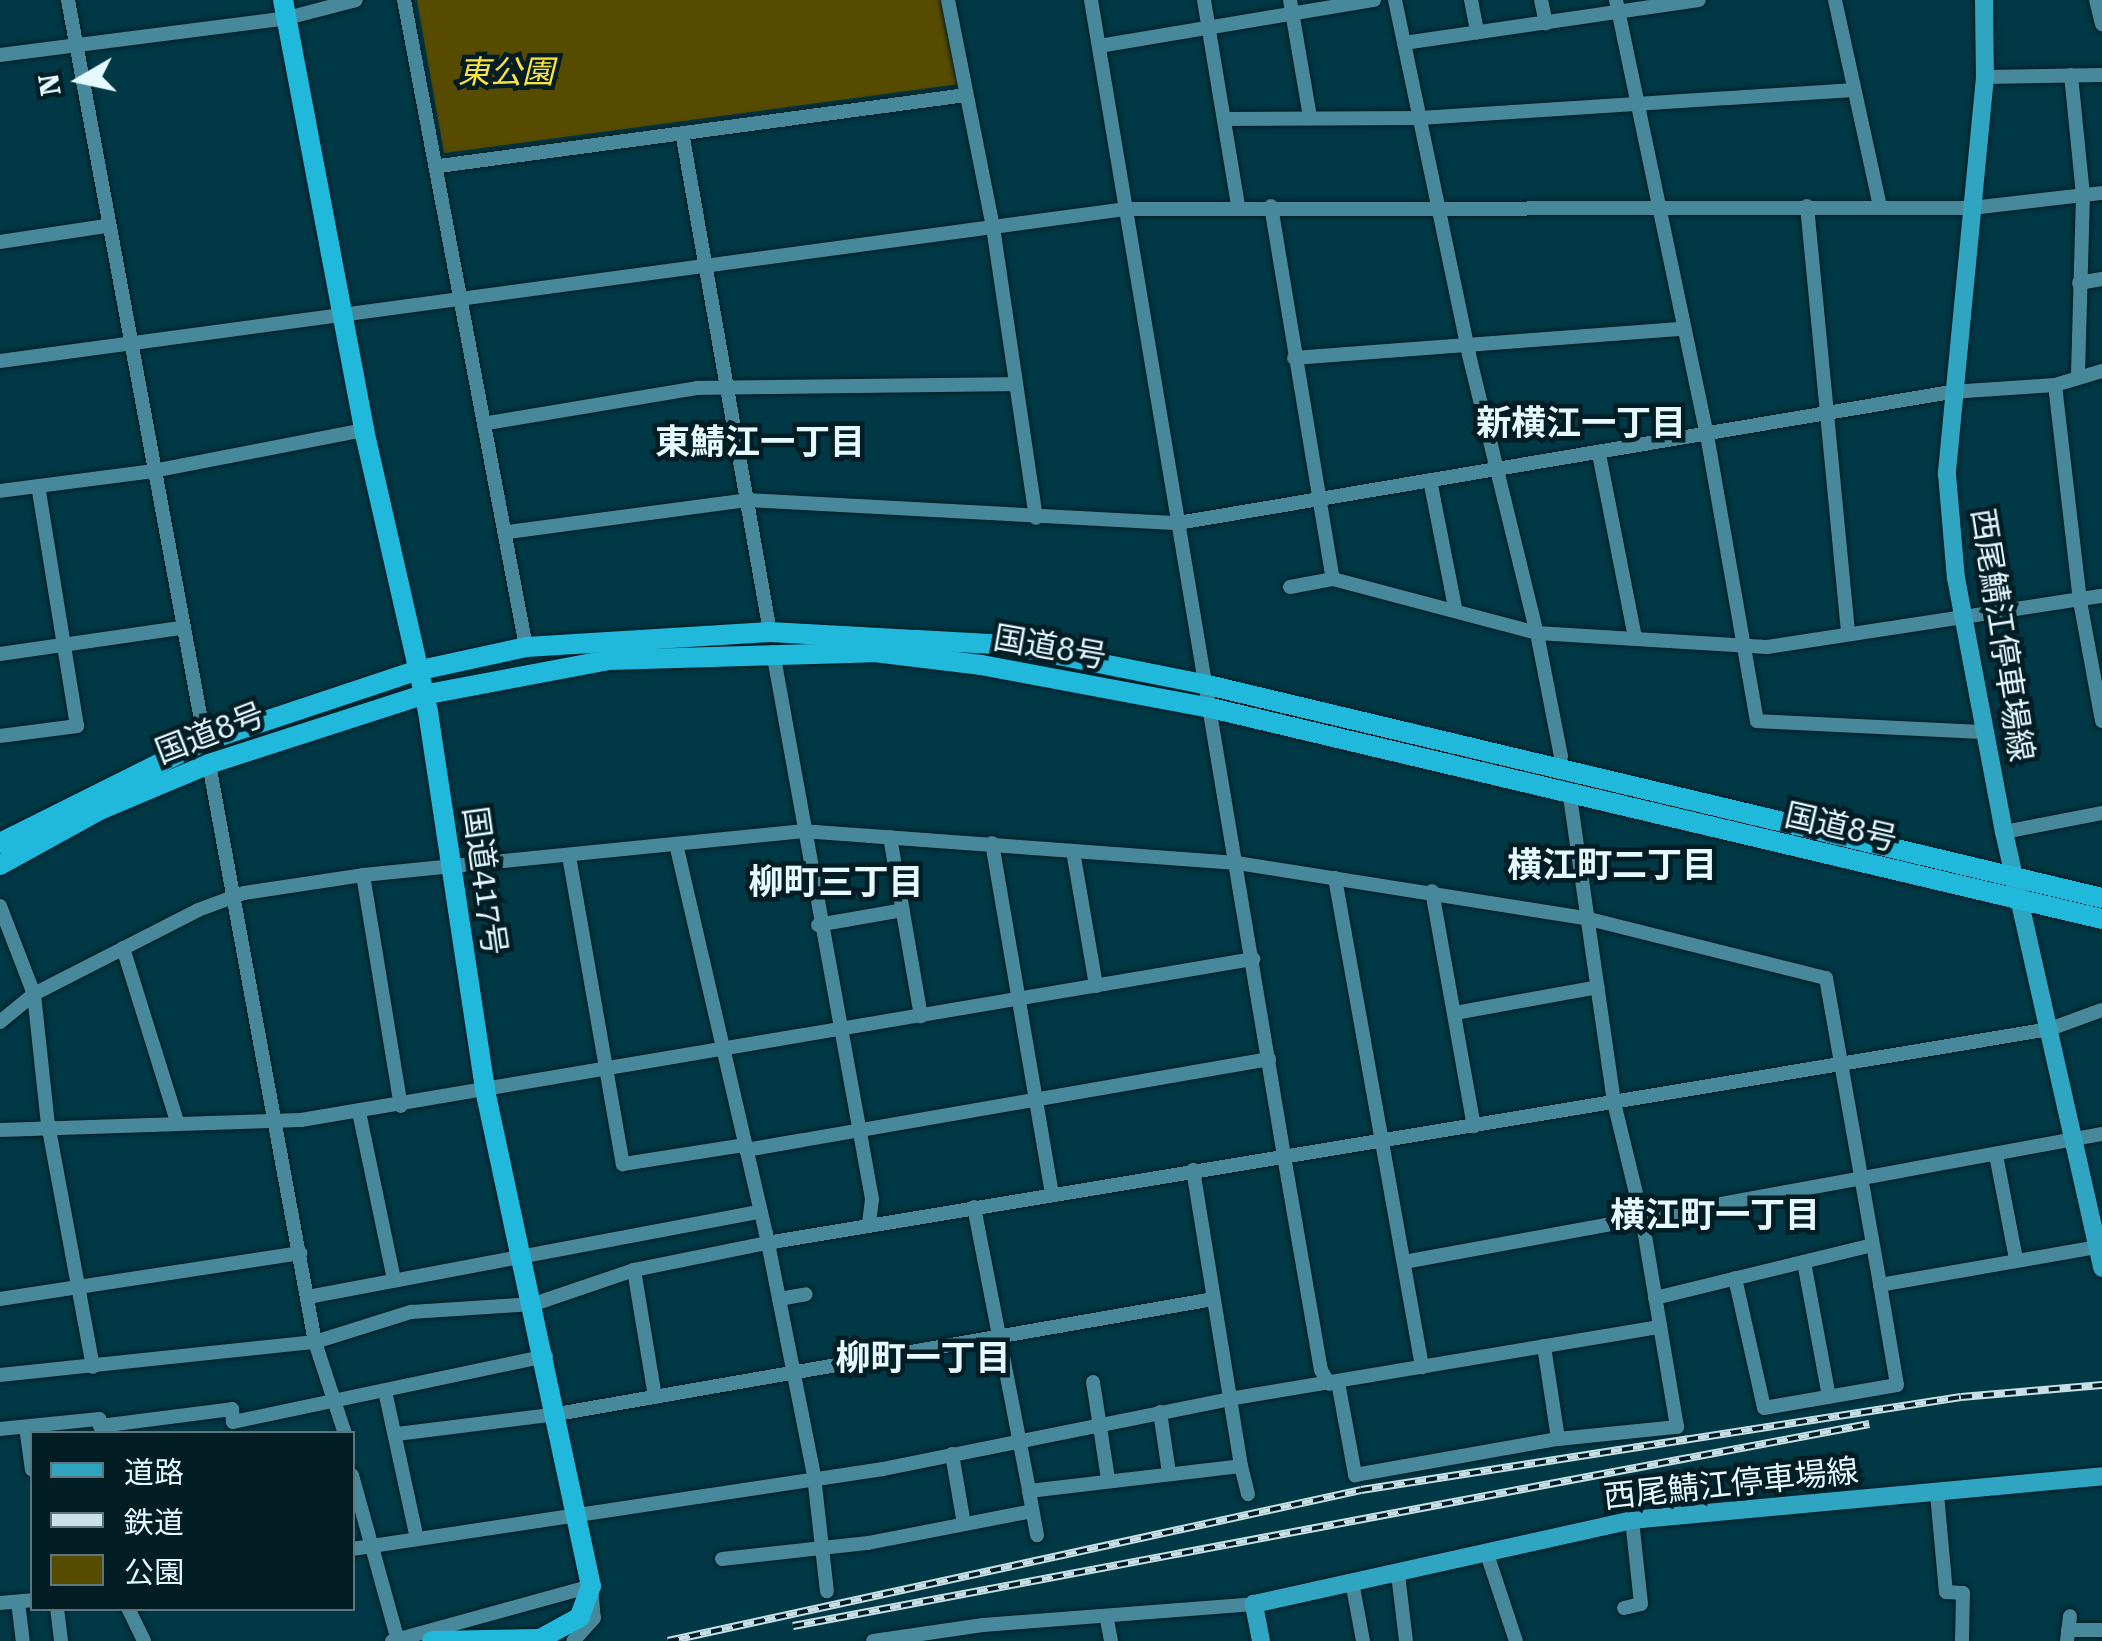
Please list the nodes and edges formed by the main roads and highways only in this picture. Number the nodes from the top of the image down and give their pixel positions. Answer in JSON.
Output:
{"nodes":[{"id":1,"x":1984,"y":0,"type":"edge"},
{"id":2,"x":285,"y":9,"type":"edge"},
{"id":3,"x":771,"y":642,"type":"junction"},
{"id":4,"x":416,"y":671,"type":"junction"},
{"id":5,"x":423,"y":695,"type":"junction"},
{"id":6,"x":1564,"y":781,"type":"junction"},
{"id":7,"x":0,"y":842,"type":"edge"},
{"id":8,"x":0,"y":865,"type":"edge"},
{"id":9,"x":2018,"y":887,"type":"junction"},
{"id":10,"x":2102,"y":898,"type":"edge"},
{"id":11,"x":2102,"y":919,"type":"edge"},
{"id":12,"x":2102,"y":1268,"type":"edge"},
{"id":13,"x":2102,"y":1476,"type":"edge"},
{"id":14,"x":512,"y":1640,"type":"edge"},
{"id":15,"x":432,"y":1641,"type":"edge"},
{"id":16,"x":1261,"y":1641,"type":"edge"}],
"edges":[{"from":1,"to":9,"type":"main road","name":"西尾鯖江停車場線"},
{"from":2,"to":4,"type":"highway","name":"国道417号"},
{"from":3,"to":4,"type":"highway","name":"国道8号"},
{"from":3,"to":5,"type":"highway","name":"国道8号"},
{"from":3,"to":6,"type":"highway","name":"国道8号"},
{"from":3,"to":6,"type":"highway","name":"国道8号"},
{"from":4,"to":5,"type":"highway","name":"国道417号"},
{"from":4,"to":7,"type":"highway","name":"国道8号"},
{"from":5,"to":8,"type":"highway","name":"国道8号"},
{"from":5,"to":14,"type":"highway","name":"国道417号"},
{"from":6,"to":9,"type":"highway","name":"国道8号"},
{"from":9,"to":10,"type":"highway","name":"国道8号"},
{"from":9,"to":11,"type":"highway","name":"国道8号"},
{"from":9,"to":12,"type":"main road","name":"西尾鯖江停車場線"},
{"from":13,"to":16,"type":"main road","name":"西尾鯖江停車場線"},
{"from":14,"to":15,"type":"highway"}]}
